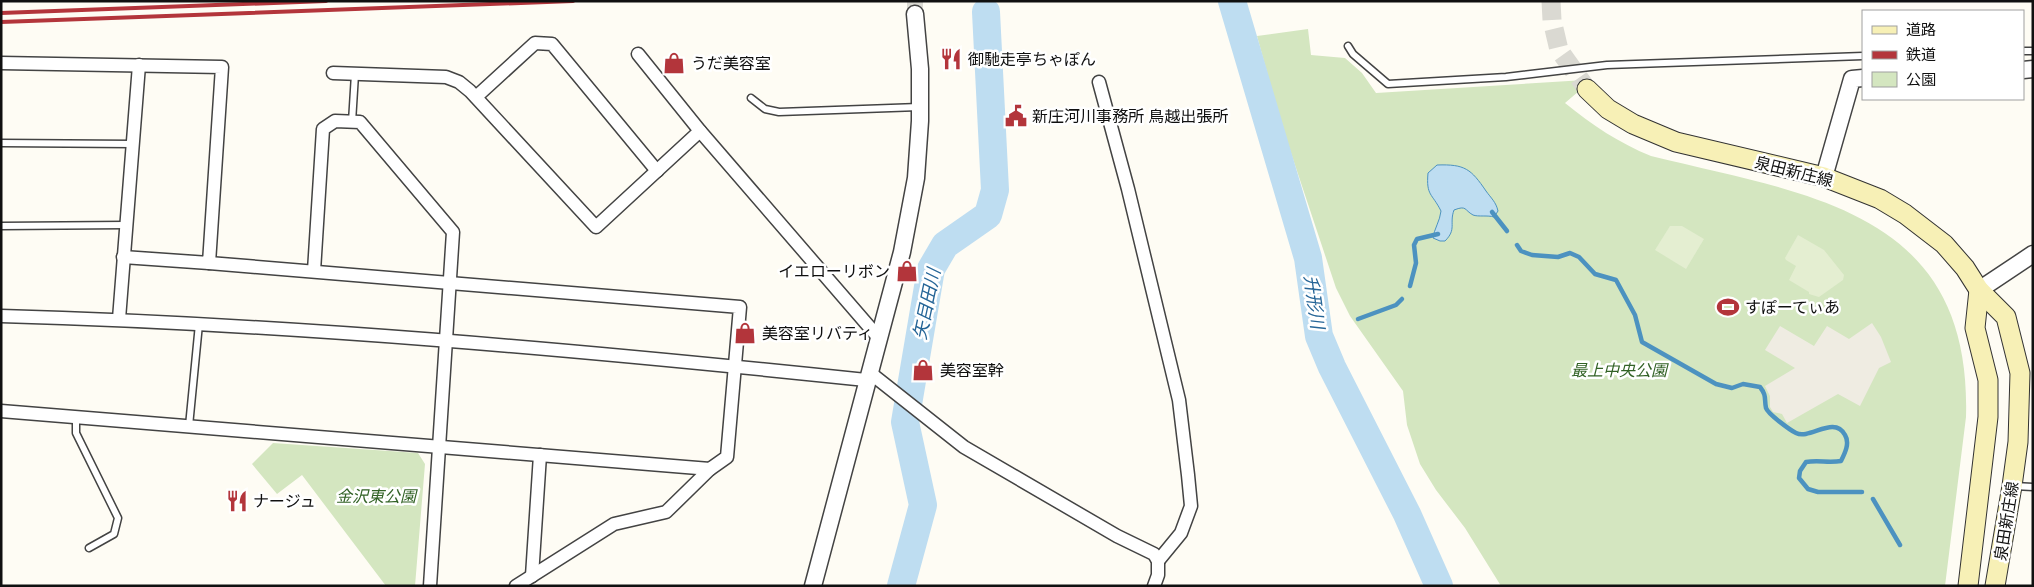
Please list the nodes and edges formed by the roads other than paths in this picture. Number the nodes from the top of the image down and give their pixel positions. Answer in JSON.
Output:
{"nodes":[{"id":1,"x":915,"y":14,"type":"tunnel mouth"},
{"id":2,"x":1348,"y":46,"type":"dead end"},
{"id":3,"x":638,"y":54,"type":"dead end"},
{"id":4,"x":1862,"y":56,"type":"edge"},
{"id":5,"x":1,"y":63,"type":"edge"},
{"id":6,"x":139,"y":65,"type":"junction"},
{"id":7,"x":333,"y":73,"type":"dead end"},
{"id":8,"x":355,"y":74,"type":"junction"},
{"id":9,"x":1862,"y":78,"type":"edge"},
{"id":10,"x":1100,"y":82,"type":"dead end"},
{"id":11,"x":1587,"y":89,"type":"tunnel mouth"},
{"id":12,"x":476,"y":97,"type":"junction"},
{"id":13,"x":751,"y":98,"type":"dead end"},
{"id":14,"x":920,"y":107,"type":"junction"},
{"id":15,"x":352,"y":122,"type":"junction"},
{"id":16,"x":700,"y":131,"type":"junction"},
{"id":17,"x":1,"y":143,"type":"edge"},
{"id":18,"x":133,"y":144,"type":"junction"},
{"id":19,"x":656,"y":171,"type":"junction"},
{"id":20,"x":1824,"y":177,"type":"junction"},
{"id":21,"x":126,"y":225,"type":"junction"},
{"id":22,"x":1,"y":226,"type":"edge"},
{"id":23,"x":2033,"y":254,"type":"edge"},
{"id":24,"x":124,"y":257,"type":"junction"},
{"id":25,"x":209,"y":263,"type":"junction"},
{"id":26,"x":314,"y":271,"type":"junction"},
{"id":27,"x":450,"y":282,"type":"junction"},
{"id":28,"x":1979,"y":290,"type":"junction"},
{"id":29,"x":1,"y":316,"type":"edge"},
{"id":30,"x":119,"y":319,"type":"junction"},
{"id":31,"x":199,"y":324,"type":"junction"},
{"id":32,"x":878,"y":337,"type":"junction"},
{"id":33,"x":447,"y":342,"type":"junction"},
{"id":34,"x":736,"y":367,"type":"junction"},
{"id":35,"x":867,"y":376,"type":"junction"},
{"id":36,"x":1,"y":410,"type":"edge"},
{"id":37,"x":76,"y":417,"type":"junction"},
{"id":38,"x":189,"y":426,"type":"junction"},
{"id":39,"x":438,"y":447,"type":"junction"},
{"id":40,"x":540,"y":455,"type":"junction"},
{"id":41,"x":710,"y":470,"type":"junction"},
{"id":42,"x":2012,"y":486,"type":"junction"},
{"id":43,"x":2033,"y":487,"type":"edge"},
{"id":44,"x":89,"y":548,"type":"dead end"},
{"id":45,"x":1158,"y":561,"type":"junction"},
{"id":46,"x":532,"y":576,"type":"junction"},
{"id":47,"x":430,"y":586,"type":"edge"},
{"id":48,"x":516,"y":586,"type":"edge"},
{"id":49,"x":813,"y":586,"type":"edge"},
{"id":50,"x":1154,"y":586,"type":"edge"},
{"id":51,"x":1968,"y":586,"type":"edge"},
{"id":52,"x":1995,"y":586,"type":"edge"}],
"edges":[{"from":1,"to":14,"type":"street"},
{"from":2,"to":4,"type":"lane"},
{"from":3,"to":16,"type":"street"},
{"from":5,"to":6,"type":"street"},
{"from":6,"to":18,"type":"street"},
{"from":6,"to":25,"type":"street"},
{"from":7,"to":8,"type":"street"},
{"from":8,"to":12,"type":"street"},
{"from":8,"to":15,"type":"lane"},
{"from":9,"to":20,"type":"street"},
{"from":10,"to":45,"type":"street"},
{"from":11,"to":20,"type":"main road","name":"泉田新庄線"},
{"from":12,"to":19,"type":"street"},
{"from":12,"to":19,"type":"street"},
{"from":13,"to":14,"type":"lane"},
{"from":14,"to":32,"type":"street"},
{"from":15,"to":26,"type":"street"},
{"from":15,"to":27,"type":"street"},
{"from":16,"to":19,"type":"street"},
{"from":16,"to":32,"type":"street"},
{"from":17,"to":18,"type":"lane"},
{"from":18,"to":21,"type":"street"},
{"from":20,"to":28,"type":"main road","name":"泉田新庄線"},
{"from":21,"to":22,"type":"lane"},
{"from":21,"to":24,"type":"street"},
{"from":23,"to":28,"type":"street"},
{"from":24,"to":25,"type":"street"},
{"from":24,"to":30,"type":"street"},
{"from":25,"to":26,"type":"street"},
{"from":26,"to":27,"type":"street"},
{"from":27,"to":33,"type":"street"},
{"from":27,"to":34,"type":"street"},
{"from":28,"to":42,"type":"main road","name":"泉田新庄線"},
{"from":28,"to":51,"type":"main road","name":"泉田新庄線"},
{"from":29,"to":30,"type":"street"},
{"from":30,"to":31,"type":"street"},
{"from":31,"to":33,"type":"street"},
{"from":31,"to":38,"type":"lane"},
{"from":32,"to":35,"type":"street"},
{"from":33,"to":34,"type":"street"},
{"from":33,"to":39,"type":"street"},
{"from":34,"to":35,"type":"street"},
{"from":34,"to":41,"type":"street"},
{"from":35,"to":45,"type":"street"},
{"from":35,"to":49,"type":"street"},
{"from":36,"to":37,"type":"street"},
{"from":37,"to":38,"type":"street"},
{"from":37,"to":44,"type":"lane"},
{"from":38,"to":39,"type":"street"},
{"from":39,"to":40,"type":"street"},
{"from":39,"to":47,"type":"street"},
{"from":40,"to":41,"type":"street"},
{"from":40,"to":46,"type":"street"},
{"from":41,"to":46,"type":"street"},
{"from":42,"to":43,"type":"lane"},
{"from":42,"to":52,"type":"main road","name":"泉田新庄線"},
{"from":45,"to":50,"type":"street"},
{"from":46,"to":48,"type":"street"}]}
